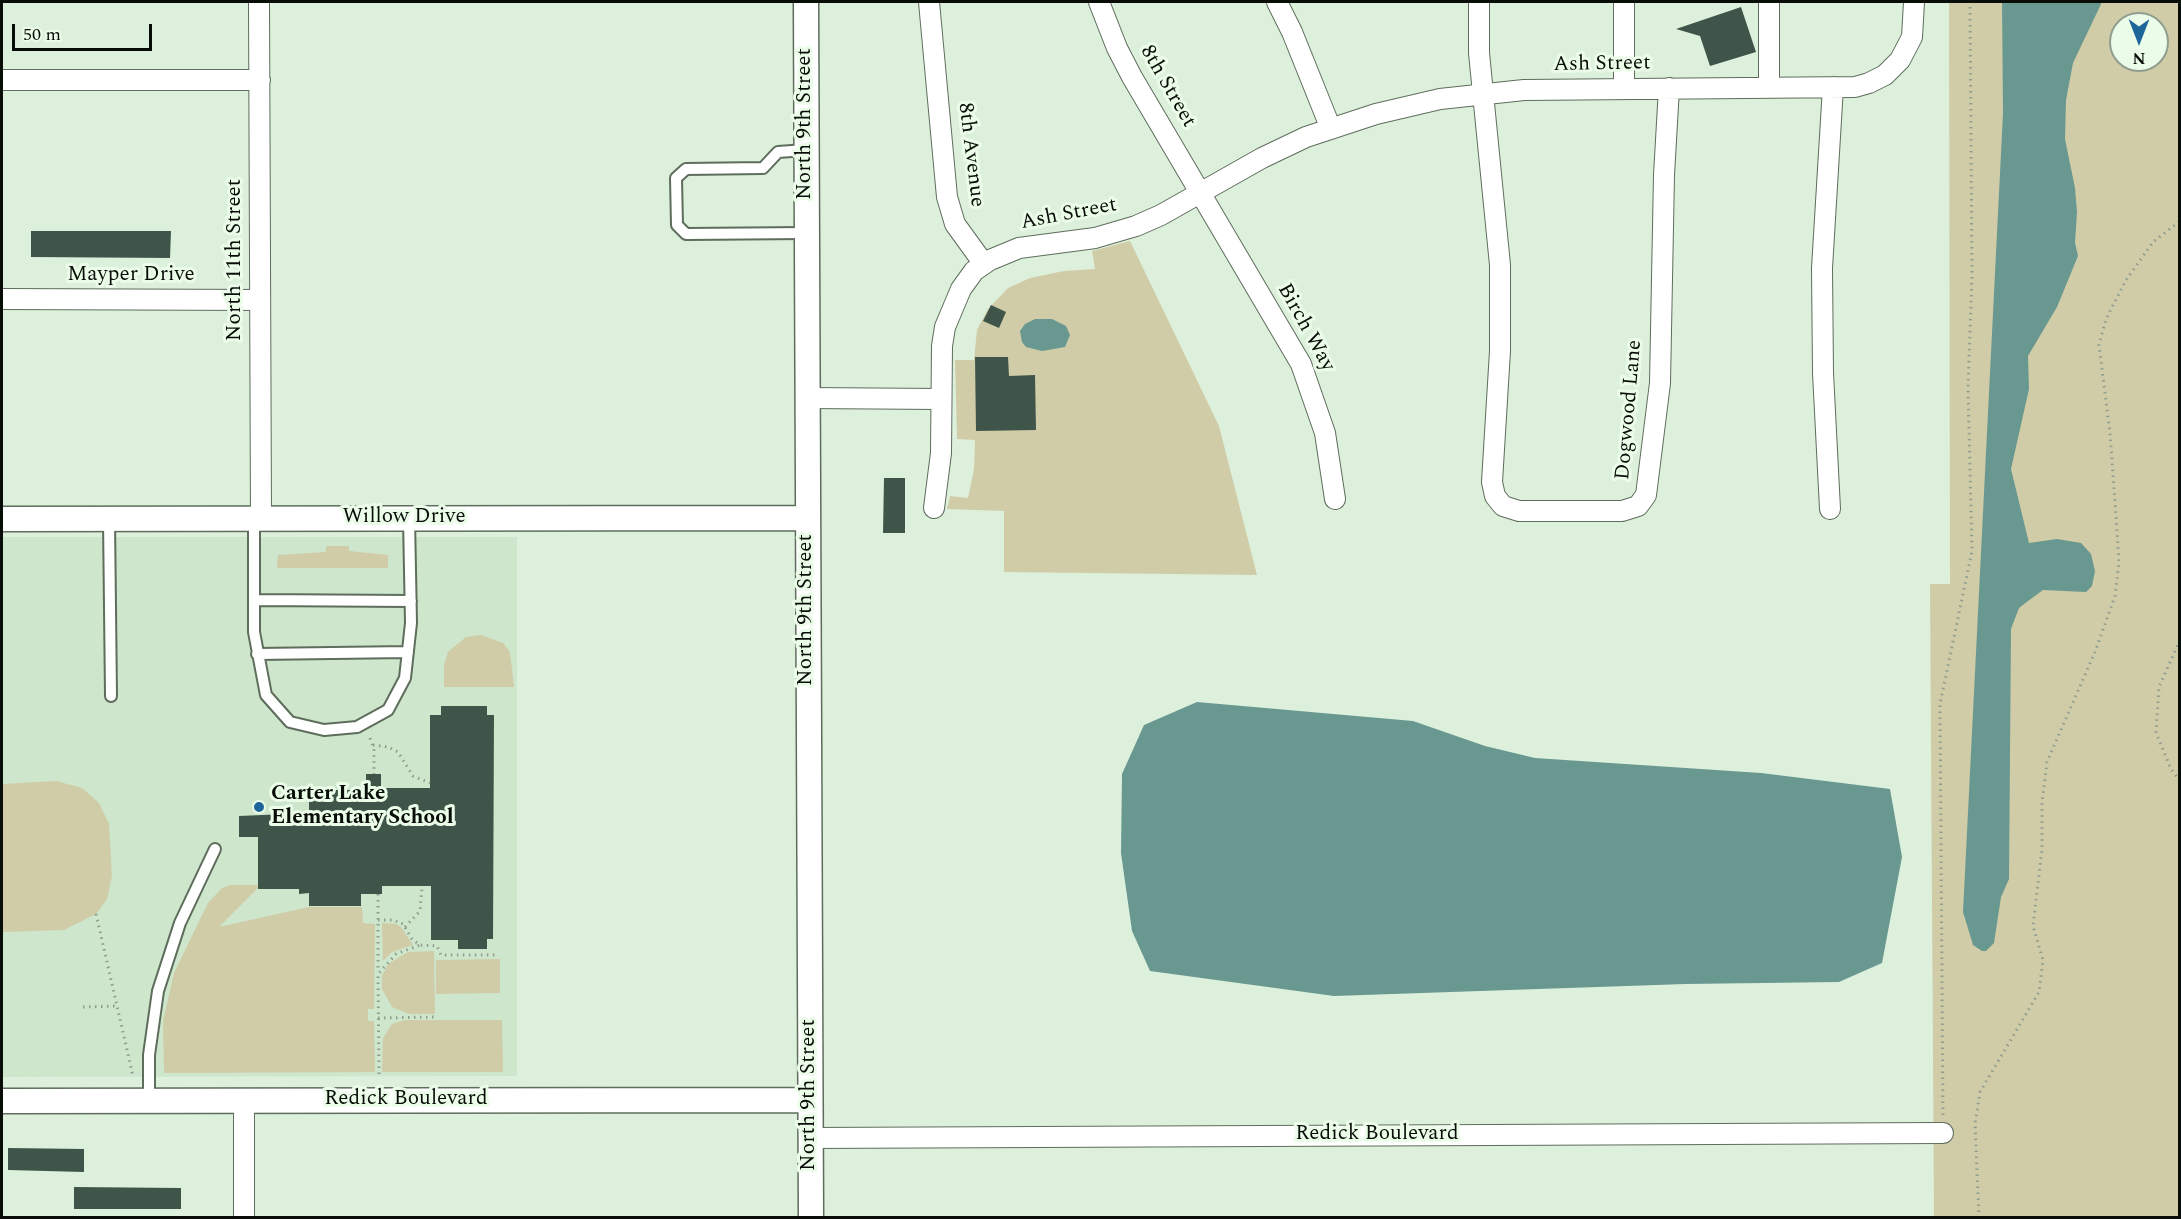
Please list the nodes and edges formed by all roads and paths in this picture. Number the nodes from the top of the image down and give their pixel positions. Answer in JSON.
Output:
{"nodes":[{"id":1,"x":259,"y":2,"type":"edge"},
{"id":2,"x":806,"y":2,"type":"edge"},
{"id":3,"x":930,"y":2,"type":"edge"},
{"id":4,"x":1099,"y":2,"type":"edge"},
{"id":5,"x":1277,"y":2,"type":"edge"},
{"id":6,"x":1479,"y":2,"type":"edge"},
{"id":7,"x":1624,"y":2,"type":"edge"},
{"id":8,"x":1769,"y":2,"type":"edge"},
{"id":9,"x":1914,"y":2,"type":"edge"},
{"id":10,"x":1970,"y":2,"type":"edge"},
{"id":11,"x":2,"y":80,"type":"edge"},
{"id":12,"x":260,"y":80,"type":"junction"},
{"id":13,"x":1833,"y":87,"type":"junction"},
{"id":14,"x":1624,"y":88,"type":"junction"},
{"id":15,"x":1669,"y":88,"type":"junction"},
{"id":16,"x":1769,"y":88,"type":"junction"},
{"id":17,"x":1483,"y":94,"type":"junction"},
{"id":18,"x":1331,"y":129,"type":"junction"},
{"id":19,"x":806,"y":150,"type":"junction"},
{"id":20,"x":1200,"y":192,"type":"junction"},
{"id":21,"x":2180,"y":221,"type":"edge"},
{"id":22,"x":806,"y":233,"type":"junction"},
{"id":23,"x":984,"y":264,"type":"junction"},
{"id":24,"x":2,"y":299,"type":"edge"},
{"id":25,"x":260,"y":300,"type":"junction"},
{"id":26,"x":807,"y":398,"type":"junction"},
{"id":27,"x":941,"y":399,"type":"junction"},
{"id":28,"x":1335,"y":499,"type":"dead end"},
{"id":29,"x":934,"y":508,"type":"dead end"},
{"id":30,"x":1830,"y":509,"type":"dead end"},
{"id":31,"x":258,"y":518,"type":"junction"},
{"id":32,"x":409,"y":518,"type":"junction"},
{"id":33,"x":807,"y":518,"type":"junction"},
{"id":34,"x":2,"y":519,"type":"edge"},
{"id":35,"x":109,"y":519,"type":"junction"},
{"id":36,"x":254,"y":600,"type":"junction"},
{"id":37,"x":411,"y":602,"type":"junction"},
{"id":38,"x":2180,"y":640,"type":"edge"},
{"id":39,"x":408,"y":652,"type":"junction"},
{"id":40,"x":257,"y":654,"type":"junction"},
{"id":41,"x":111,"y":696,"type":"dead end"},
{"id":42,"x":370,"y":738,"type":"dead end"},
{"id":43,"x":374,"y":745,"type":"junction"},
{"id":44,"x":374,"y":774,"type":"dead end"},
{"id":45,"x":2180,"y":780,"type":"edge"},
{"id":46,"x":430,"y":783,"type":"dead end"},
{"id":47,"x":215,"y":849,"type":"dead end"},
{"id":48,"x":422,"y":887,"type":"dead end"},
{"id":49,"x":378,"y":894,"type":"dead end"},
{"id":50,"x":96,"y":914,"type":"dead end"},
{"id":51,"x":378,"y":920,"type":"junction"},
{"id":52,"x":405,"y":927,"type":"junction"},
{"id":53,"x":420,"y":945,"type":"junction"},
{"id":54,"x":496,"y":955,"type":"dead end"},
{"id":55,"x":378,"y":974,"type":"junction"},
{"id":56,"x":117,"y":1006,"type":"junction"},
{"id":57,"x":83,"y":1007,"type":"dead end"},
{"id":58,"x":435,"y":1017,"type":"dead end"},
{"id":59,"x":378,"y":1018,"type":"junction"},
{"id":60,"x":379,"y":1074,"type":"dead end"},
{"id":61,"x":133,"y":1078,"type":"dead end"},
{"id":62,"x":810,"y":1100,"type":"junction"},
{"id":63,"x":2,"y":1101,"type":"edge"},
{"id":64,"x":149,"y":1101,"type":"junction"},
{"id":65,"x":244,"y":1101,"type":"junction"},
{"id":66,"x":1943,"y":1133,"type":"joint"},
{"id":67,"x":810,"y":1138,"type":"junction"},
{"id":68,"x":244,"y":1218,"type":"edge"},
{"id":69,"x":811,"y":1218,"type":"edge"},
{"id":70,"x":1979,"y":1218,"type":"edge"}],
"edges":[{"from":1,"to":12,"type":"street","name":"North 11th Street"},
{"from":2,"to":19,"type":"street","name":"North 9th Street"},
{"from":3,"to":23,"type":"street","name":"8th Avenue"},
{"from":4,"to":20,"type":"street","name":"8th Street"},
{"from":5,"to":18,"type":"street"},
{"from":6,"to":17,"type":"street"},
{"from":7,"to":14,"type":"street"},
{"from":8,"to":16,"type":"street"},
{"from":9,"to":13,"type":"street","name":"Ash Street"},
{"from":10,"to":66,"type":"path"},
{"from":11,"to":12,"type":"street"},
{"from":12,"to":25,"type":"street","name":"North 11th Street"},
{"from":13,"to":16,"type":"street","name":"Ash Street"},
{"from":13,"to":30,"type":"street"},
{"from":14,"to":15,"type":"street","name":"Ash Street"},
{"from":14,"to":17,"type":"street","name":"Ash Street"},
{"from":15,"to":16,"type":"street","name":"Ash Street"},
{"from":15,"to":17,"type":"street","name":"Dogwood Lane"},
{"from":17,"to":18,"type":"street","name":"Ash Street"},
{"from":18,"to":20,"type":"street","name":"Ash Street"},
{"from":19,"to":22,"type":"street","name":"North 9th Street"},
{"from":19,"to":22,"type":"lane"},
{"from":20,"to":23,"type":"street","name":"Ash Street"},
{"from":20,"to":28,"type":"street","name":"Birch Way"},
{"from":21,"to":70,"type":"path"},
{"from":22,"to":26,"type":"street","name":"North 9th Street"},
{"from":23,"to":27,"type":"street"},
{"from":24,"to":25,"type":"street","name":"Mayper Drive"},
{"from":25,"to":31,"type":"street","name":"North 11th Street"},
{"from":26,"to":27,"type":"street"},
{"from":26,"to":33,"type":"street","name":"North 9th Street"},
{"from":27,"to":29,"type":"street"},
{"from":31,"to":32,"type":"street","name":"Willow Drive"},
{"from":31,"to":35,"type":"street","name":"Willow Drive"},
{"from":31,"to":36,"type":"lane"},
{"from":32,"to":33,"type":"street","name":"Willow Drive"},
{"from":32,"to":37,"type":"lane"},
{"from":33,"to":62,"type":"street","name":"North 9th Street"},
{"from":34,"to":35,"type":"street","name":"Willow Drive"},
{"from":35,"to":41,"type":"lane"},
{"from":36,"to":37,"type":"lane"},
{"from":36,"to":40,"type":"lane"},
{"from":37,"to":39,"type":"lane"},
{"from":38,"to":45,"type":"path"},
{"from":39,"to":40,"type":"lane"},
{"from":39,"to":40,"type":"lane"},
{"from":42,"to":43,"type":"path"},
{"from":43,"to":44,"type":"path"},
{"from":43,"to":46,"type":"path"},
{"from":47,"to":64,"type":"lane"},
{"from":48,"to":52,"type":"path"},
{"from":49,"to":51,"type":"path"},
{"from":50,"to":56,"type":"path"},
{"from":51,"to":52,"type":"path"},
{"from":51,"to":55,"type":"path"},
{"from":52,"to":53,"type":"path"},
{"from":53,"to":54,"type":"path"},
{"from":53,"to":55,"type":"path"},
{"from":55,"to":59,"type":"path"},
{"from":56,"to":57,"type":"path"},
{"from":56,"to":61,"type":"path"},
{"from":58,"to":59,"type":"path"},
{"from":59,"to":60,"type":"path"},
{"from":62,"to":65,"type":"street","name":"Redick Boulevard"},
{"from":62,"to":67,"type":"street","name":"North 9th Street"},
{"from":63,"to":64,"type":"street","name":"Redick Boulevard"},
{"from":64,"to":65,"type":"street","name":"Redick Boulevard"},
{"from":65,"to":68,"type":"street"},
{"from":66,"to":67,"type":"street","name":"Redick Boulevard"},
{"from":67,"to":69,"type":"street","name":"North 9th Street"}]}
